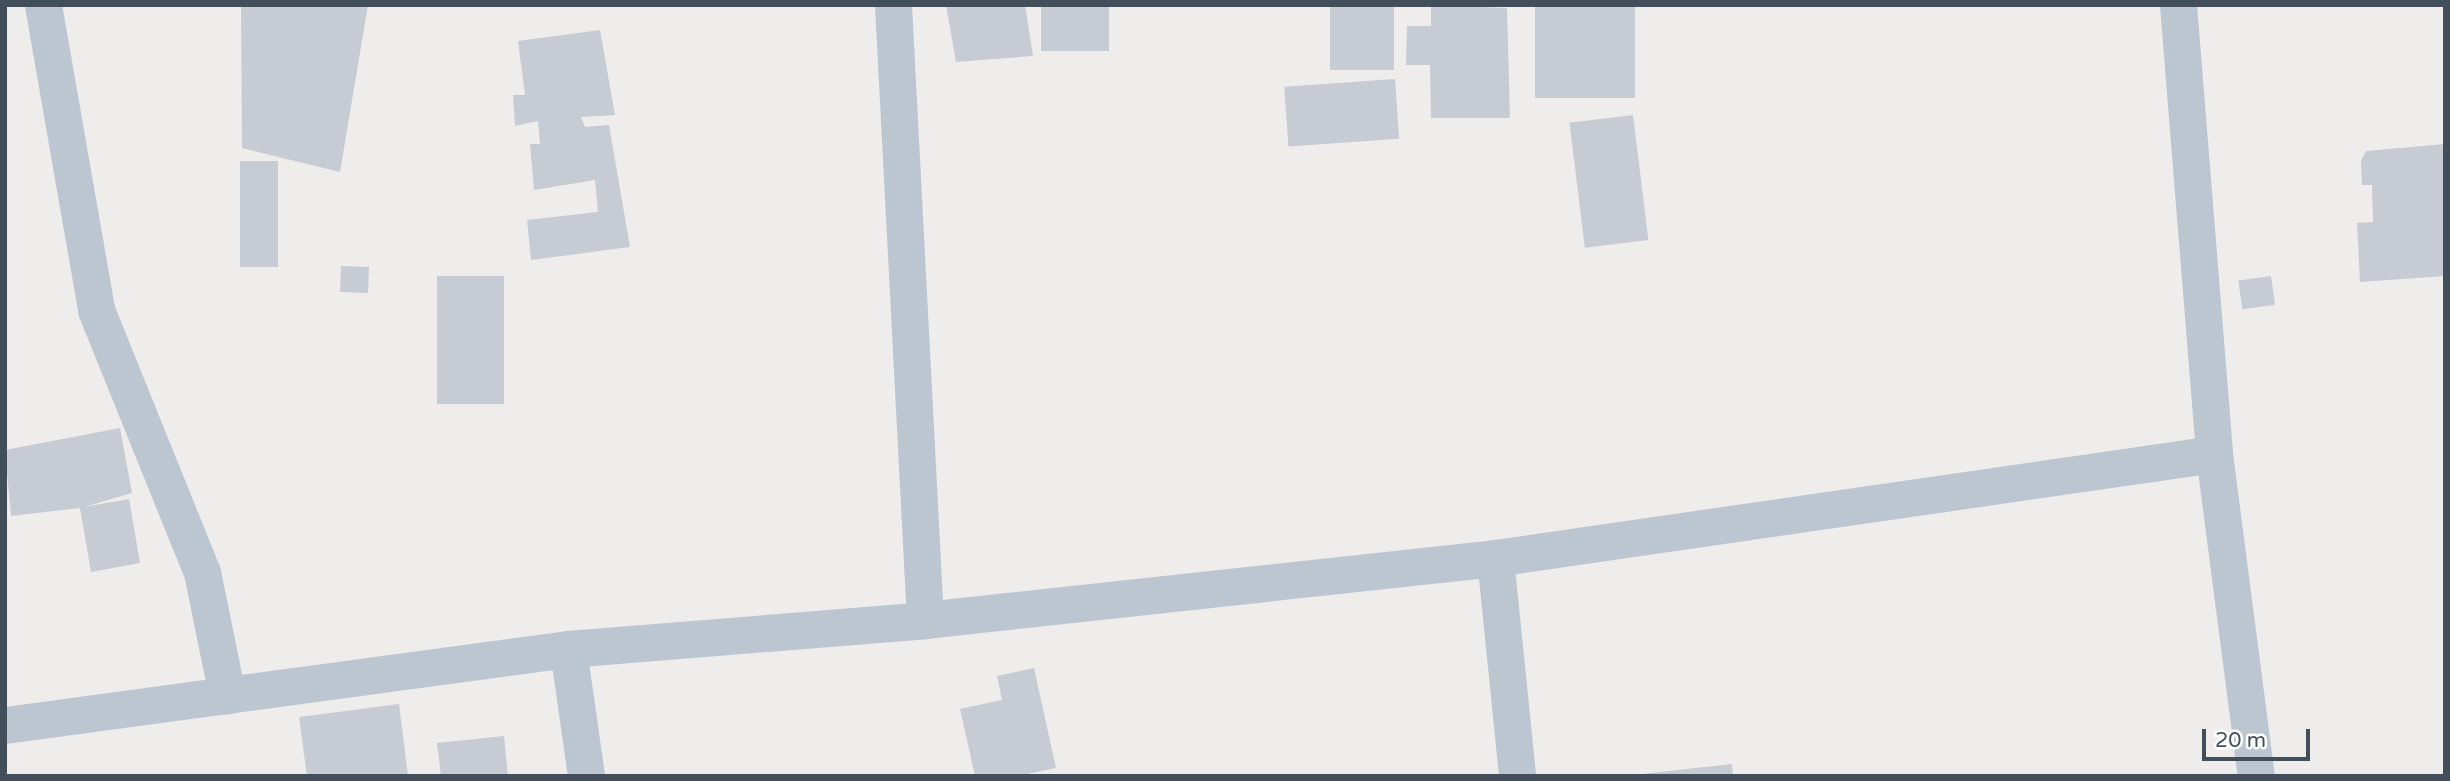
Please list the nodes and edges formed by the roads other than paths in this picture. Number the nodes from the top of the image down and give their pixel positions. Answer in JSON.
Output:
{"nodes":[{"id":1,"x":43,"y":5,"type":"edge"},
{"id":2,"x":894,"y":5,"type":"edge"},
{"id":3,"x":2178,"y":5,"type":"edge"},
{"id":4,"x":2214,"y":454,"type":"junction"},
{"id":5,"x":1495,"y":558,"type":"junction"},
{"id":6,"x":925,"y":620,"type":"junction"},
{"id":7,"x":568,"y":649,"type":"junction"},
{"id":8,"x":227,"y":695,"type":"junction"},
{"id":9,"x":5,"y":725,"type":"edge"},
{"id":10,"x":586,"y":776,"type":"edge"},
{"id":11,"x":1517,"y":776,"type":"edge"},
{"id":12,"x":2256,"y":776,"type":"edge"}],
"edges":[{"from":1,"to":8,"type":"street"},
{"from":2,"to":6,"type":"street"},
{"from":3,"to":4,"type":"street"},
{"from":4,"to":5,"type":"street"},
{"from":4,"to":12,"type":"street"},
{"from":5,"to":6,"type":"street"},
{"from":5,"to":11,"type":"street"},
{"from":6,"to":7,"type":"street"},
{"from":7,"to":8,"type":"street"},
{"from":7,"to":10,"type":"street"},
{"from":8,"to":9,"type":"street"}]}
